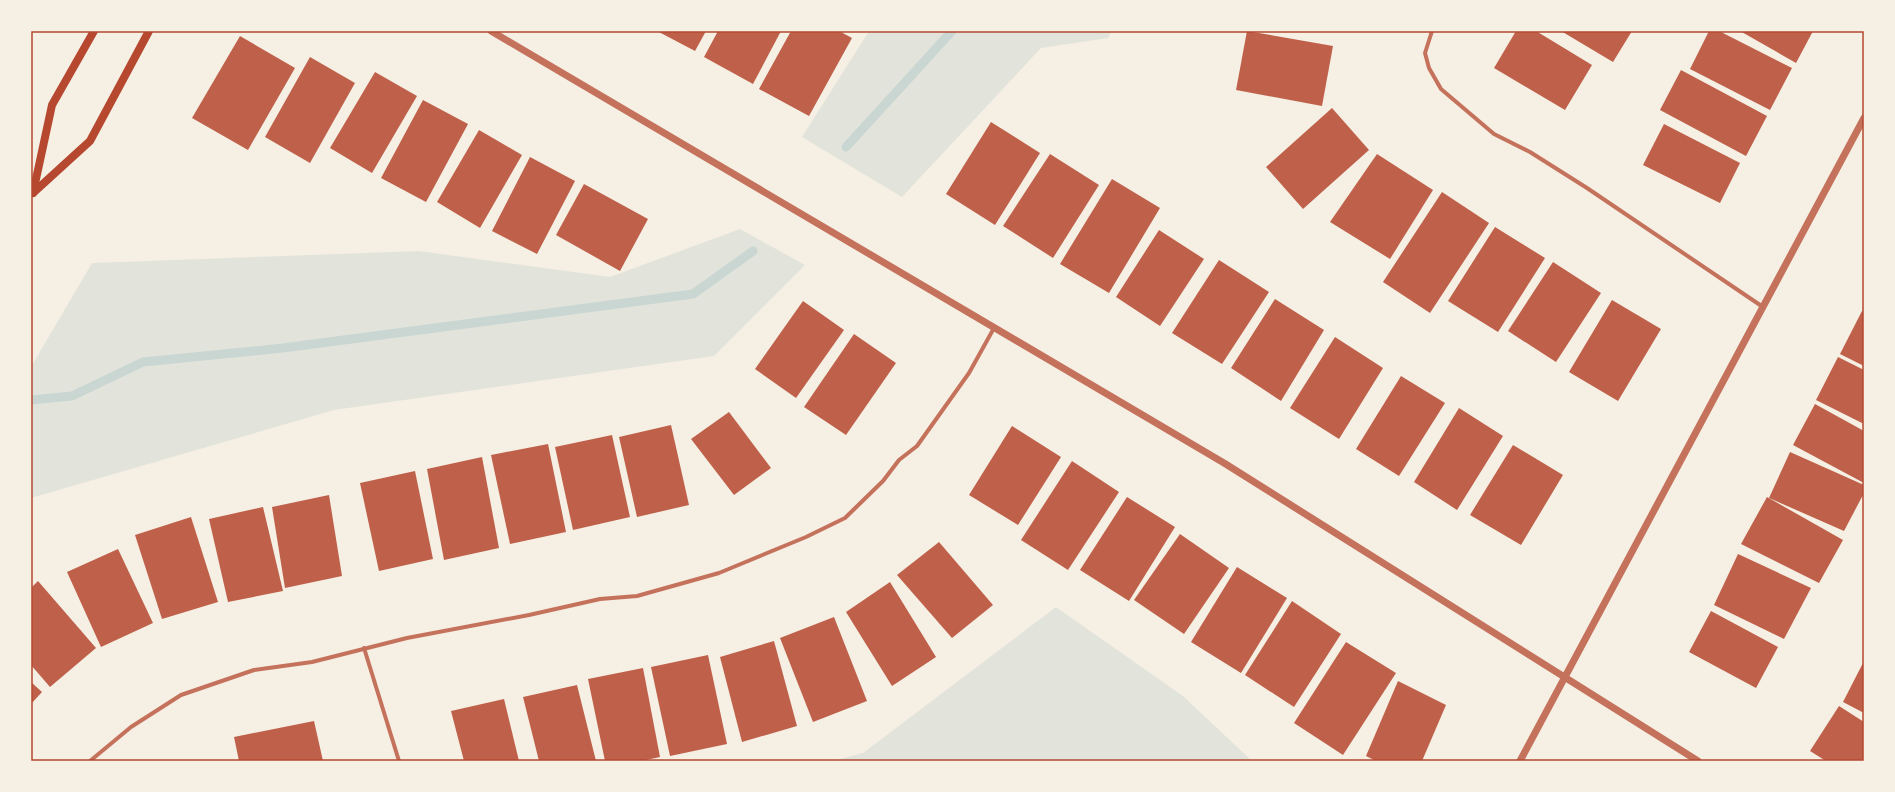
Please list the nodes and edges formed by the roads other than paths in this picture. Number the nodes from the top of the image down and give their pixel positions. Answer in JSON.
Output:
{"nodes":[{"id":1,"x":94,"y":31,"type":"edge"},
{"id":2,"x":150,"y":31,"type":"edge"},
{"id":3,"x":491,"y":31,"type":"edge"},
{"id":4,"x":1432,"y":31,"type":"edge"},
{"id":5,"x":1864,"y":118,"type":"edge"},
{"id":6,"x":32,"y":195,"type":"edge"},
{"id":7,"x":1763,"y":307,"type":"junction"},
{"id":8,"x":994,"y":328,"type":"junction"},
{"id":9,"x":364,"y":648,"type":"junction"},
{"id":10,"x":1565,"y":676,"type":"junction"},
{"id":11,"x":90,"y":761,"type":"edge"},
{"id":12,"x":399,"y":761,"type":"edge"},
{"id":13,"x":1520,"y":761,"type":"edge"},
{"id":14,"x":1698,"y":761,"type":"edge"}],
"edges":[{"from":1,"to":6,"type":"main road"},
{"from":2,"to":6,"type":"main road"},
{"from":3,"to":8,"type":"street"},
{"from":4,"to":7,"type":"street"},
{"from":5,"to":7,"type":"street"},
{"from":7,"to":10,"type":"street"},
{"from":8,"to":9,"type":"street"},
{"from":8,"to":10,"type":"street"},
{"from":9,"to":11,"type":"street"},
{"from":9,"to":12,"type":"street"},
{"from":10,"to":13,"type":"street"},
{"from":10,"to":14,"type":"street"}]}
